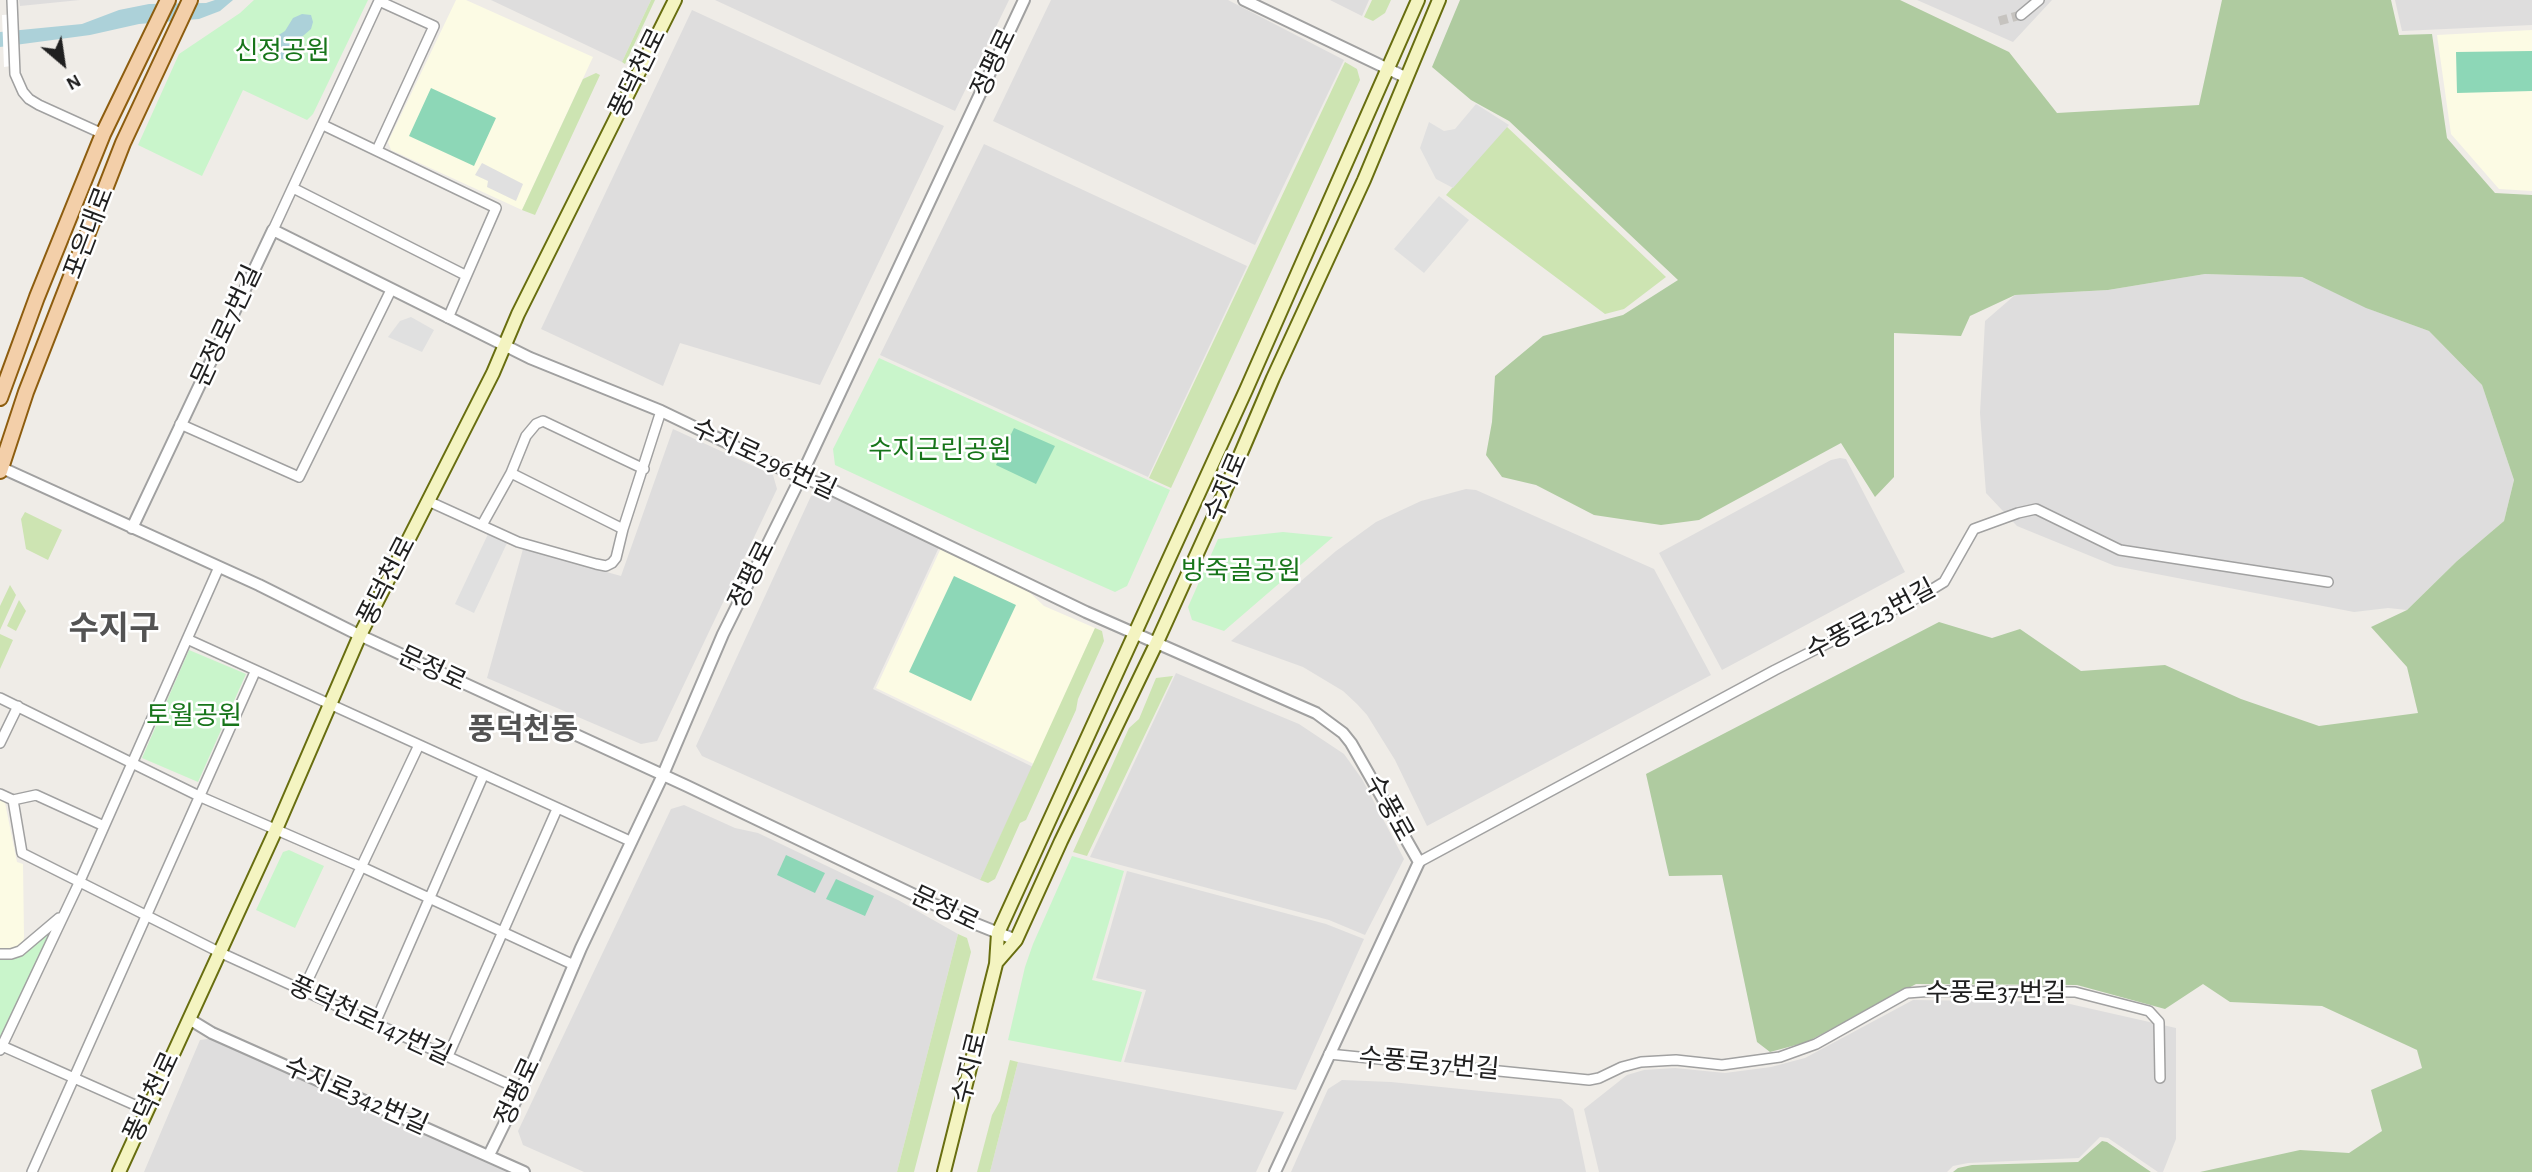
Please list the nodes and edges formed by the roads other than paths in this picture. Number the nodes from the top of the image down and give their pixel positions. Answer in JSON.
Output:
{"nodes":[{"id":1,"x":168,"y":0,"type":"edge"},
{"id":2,"x":190,"y":0,"type":"edge"},
{"id":3,"x":674,"y":0,"type":"edge"},
{"id":4,"x":1024,"y":0,"type":"edge"},
{"id":5,"x":1244,"y":0,"type":"edge"},
{"id":6,"x":1418,"y":0,"type":"edge"},
{"id":7,"x":1439,"y":0,"type":"edge"},
{"id":8,"x":2039,"y":0,"type":"edge"},
{"id":9,"x":12,"y":1,"type":"edge"},
{"id":10,"x":2021,"y":15,"type":"tunnel mouth"},
{"id":11,"x":1388,"y":69,"type":"junction"},
{"id":12,"x":1407,"y":78,"type":"junction"},
{"id":13,"x":323,"y":125,"type":"junction"},
{"id":14,"x":103,"y":134,"type":"junction"},
{"id":15,"x":377,"y":150,"type":"junction"},
{"id":16,"x":293,"y":188,"type":"junction"},
{"id":17,"x":272,"y":230,"type":"junction"},
{"id":18,"x":465,"y":275,"type":"junction"},
{"id":19,"x":391,"y":289,"type":"junction"},
{"id":20,"x":448,"y":317,"type":"junction"},
{"id":21,"x":504,"y":345,"type":"junction"},
{"id":22,"x":0,"y":398,"type":"edge"},
{"id":23,"x":661,"y":411,"type":"junction"},
{"id":24,"x":180,"y":424,"type":"junction"},
{"id":25,"x":0,"y":469,"type":"edge"},
{"id":26,"x":643,"y":469,"type":"junction"},
{"id":27,"x":511,"y":472,"type":"junction"},
{"id":28,"x":799,"y":476,"type":"junction"},
{"id":29,"x":428,"y":500,"type":"junction"},
{"id":30,"x":482,"y":525,"type":"junction"},
{"id":31,"x":132,"y":528,"type":"junction"},
{"id":32,"x":624,"y":528,"type":"junction"},
{"id":33,"x":219,"y":567,"type":"junction"},
{"id":34,"x":2328,"y":582,"type":"dead end"},
{"id":35,"x":1135,"y":632,"type":"junction"},
{"id":36,"x":360,"y":635,"type":"junction"},
{"id":37,"x":187,"y":639,"type":"junction"},
{"id":38,"x":1157,"y":642,"type":"junction"},
{"id":39,"x":255,"y":672,"type":"junction"},
{"id":40,"x":0,"y":698,"type":"edge"},
{"id":41,"x":18,"y":706,"type":"junction"},
{"id":42,"x":330,"y":706,"type":"junction"},
{"id":43,"x":0,"y":743,"type":"edge"},
{"id":44,"x":418,"y":747,"type":"junction"},
{"id":45,"x":132,"y":762,"type":"junction"},
{"id":46,"x":483,"y":775,"type":"junction"},
{"id":47,"x":662,"y":777,"type":"junction"},
{"id":48,"x":0,"y":794,"type":"edge"},
{"id":49,"x":201,"y":797,"type":"junction"},
{"id":50,"x":13,"y":800,"type":"junction"},
{"id":51,"x":557,"y":809,"type":"junction"},
{"id":52,"x":104,"y":826,"type":"junction"},
{"id":53,"x":276,"y":831,"type":"junction"},
{"id":54,"x":630,"y":841,"type":"junction"},
{"id":55,"x":1419,"y":862,"type":"junction"},
{"id":56,"x":362,"y":867,"type":"junction"},
{"id":57,"x":79,"y":883,"type":"junction"},
{"id":58,"x":427,"y":898,"type":"junction"},
{"id":59,"x":64,"y":914,"type":"junction"},
{"id":60,"x":145,"y":915,"type":"junction"},
{"id":61,"x":501,"y":932,"type":"junction"},
{"id":62,"x":998,"y":933,"type":"junction"},
{"id":63,"x":1016,"y":940,"type":"junction"},
{"id":64,"x":219,"y":952,"type":"junction"},
{"id":65,"x":0,"y":954,"type":"edge"},
{"id":66,"x":996,"y":964,"type":"junction"},
{"id":67,"x":574,"y":965,"type":"junction"},
{"id":68,"x":303,"y":990,"type":"junction"},
{"id":69,"x":189,"y":1019,"type":"junction"},
{"id":70,"x":375,"y":1023,"type":"junction"},
{"id":71,"x":1,"y":1047,"type":"edge"},
{"id":72,"x":1329,"y":1054,"type":"junction"},
{"id":73,"x":447,"y":1056,"type":"junction"},
{"id":74,"x":2160,"y":1077,"type":"dead end"},
{"id":75,"x":73,"y":1078,"type":"junction"},
{"id":76,"x":521,"y":1090,"type":"junction"},
{"id":77,"x":146,"y":1110,"type":"junction"},
{"id":78,"x":489,"y":1155,"type":"junction"},
{"id":79,"x":521,"y":1171,"type":"edge"},
{"id":80,"x":32,"y":1172,"type":"edge"},
{"id":81,"x":119,"y":1172,"type":"edge"},
{"id":82,"x":944,"y":1172,"type":"edge"},
{"id":83,"x":1275,"y":1172,"type":"edge"}],
"edges":[{"from":1,"to":14,"type":"main road","name":"포은대로"},
{"from":2,"to":25,"type":"main road","name":"포은대로"},
{"from":3,"to":21,"type":"main road","name":"풍덕천로"},
{"from":4,"to":28,"type":"street","name":"정평로"},
{"from":5,"to":11,"type":"street"},
{"from":6,"to":11,"type":"main road","name":"수지로"},
{"from":7,"to":12,"type":"main road","name":"수지로"},
{"from":8,"to":10,"type":"street"},
{"from":9,"to":14,"type":"street"},
{"from":11,"to":12,"type":"street"},
{"from":11,"to":35,"type":"main road","name":"수지로"},
{"from":12,"to":38,"type":"main road","name":"수지로"},
{"from":13,"to":15,"type":"street"},
{"from":13,"to":15,"type":"street","name":"문정로7번길"},
{"from":13,"to":16,"type":"street","name":"문정로7번길"},
{"from":14,"to":22,"type":"main road","name":"포은대로"},
{"from":15,"to":18,"type":"street"},
{"from":16,"to":17,"type":"street","name":"문정로7번길"},
{"from":16,"to":18,"type":"street"},
{"from":17,"to":19,"type":"street","name":"수지로296번길"},
{"from":17,"to":24,"type":"street","name":"문정로7번길"},
{"from":18,"to":20,"type":"street"},
{"from":19,"to":20,"type":"street","name":"수지로296번길"},
{"from":19,"to":24,"type":"street"},
{"from":20,"to":21,"type":"street","name":"수지로296번길"},
{"from":21,"to":23,"type":"street","name":"수지로296번길"},
{"from":21,"to":29,"type":"main road","name":"풍덕천로"},
{"from":23,"to":26,"type":"street"},
{"from":23,"to":28,"type":"street","name":"수지로296번길"},
{"from":24,"to":31,"type":"street","name":"문정로7번길"},
{"from":25,"to":31,"type":"street","name":"문정로"},
{"from":26,"to":27,"type":"street"},
{"from":26,"to":32,"type":"street"},
{"from":27,"to":30,"type":"street"},
{"from":27,"to":32,"type":"street"},
{"from":28,"to":35,"type":"street","name":"수지로296번길"},
{"from":28,"to":47,"type":"street","name":"정평로"},
{"from":29,"to":30,"type":"street"},
{"from":29,"to":36,"type":"main road","name":"풍덕천로"},
{"from":30,"to":32,"type":"street"},
{"from":31,"to":33,"type":"street","name":"문정로"},
{"from":33,"to":36,"type":"street","name":"문정로"},
{"from":33,"to":37,"type":"street"},
{"from":34,"to":55,"type":"street","name":"수풍로23번길"},
{"from":35,"to":38,"type":"street","name":"수풍로"},
{"from":35,"to":62,"type":"main road","name":"수지로"},
{"from":36,"to":42,"type":"main road","name":"풍덕천로"},
{"from":36,"to":47,"type":"street","name":"문정로"},
{"from":37,"to":39,"type":"street"},
{"from":37,"to":45,"type":"street"},
{"from":38,"to":55,"type":"street","name":"수풍로"},
{"from":38,"to":63,"type":"main road","name":"수지로"},
{"from":39,"to":42,"type":"street"},
{"from":39,"to":49,"type":"street"},
{"from":40,"to":41,"type":"street"},
{"from":41,"to":43,"type":"street"},
{"from":41,"to":45,"type":"street"},
{"from":42,"to":44,"type":"street"},
{"from":42,"to":53,"type":"main road","name":"풍덕천로"},
{"from":44,"to":46,"type":"street"},
{"from":44,"to":56,"type":"street"},
{"from":45,"to":49,"type":"street"},
{"from":45,"to":52,"type":"street"},
{"from":46,"to":51,"type":"street"},
{"from":46,"to":58,"type":"street"},
{"from":47,"to":54,"type":"street","name":"정평로"},
{"from":47,"to":62,"type":"street","name":"문정로"},
{"from":48,"to":50,"type":"street"},
{"from":49,"to":53,"type":"street"},
{"from":49,"to":60,"type":"street"},
{"from":50,"to":52,"type":"street"},
{"from":50,"to":57,"type":"street","name":"풍덕천로147번길"},
{"from":51,"to":54,"type":"street"},
{"from":51,"to":61,"type":"street"},
{"from":52,"to":57,"type":"street"},
{"from":53,"to":56,"type":"street"},
{"from":53,"to":64,"type":"main road","name":"풍덕천로"},
{"from":54,"to":67,"type":"street","name":"정평로"},
{"from":55,"to":72,"type":"street","name":"수풍로"},
{"from":56,"to":58,"type":"street"},
{"from":56,"to":68,"type":"street"},
{"from":57,"to":59,"type":"street"},
{"from":57,"to":60,"type":"street","name":"풍덕천로147번길"},
{"from":58,"to":61,"type":"street"},
{"from":58,"to":70,"type":"street"},
{"from":59,"to":65,"type":"street"},
{"from":59,"to":71,"type":"street"},
{"from":60,"to":64,"type":"street","name":"풍덕천로147번길"},
{"from":60,"to":75,"type":"street"},
{"from":61,"to":67,"type":"street"},
{"from":61,"to":73,"type":"street"},
{"from":62,"to":63,"type":"street","name":"문정로"},
{"from":62,"to":66,"type":"main road","name":"수지로"},
{"from":63,"to":66,"type":"main road","name":"수지로"},
{"from":64,"to":68,"type":"street","name":"풍덕천로147번길"},
{"from":64,"to":69,"type":"main road","name":"풍덕천로"},
{"from":66,"to":82,"type":"main road","name":"수지로"},
{"from":67,"to":76,"type":"street","name":"정평로"},
{"from":68,"to":70,"type":"street","name":"풍덕천로147번길"},
{"from":69,"to":77,"type":"main road","name":"풍덕천로"},
{"from":69,"to":78,"type":"street","name":"수지로342번길"},
{"from":70,"to":73,"type":"street","name":"풍덕천로147번길"},
{"from":71,"to":75,"type":"street"},
{"from":72,"to":74,"type":"street","name":"수풍로37번길"},
{"from":72,"to":83,"type":"street","name":"수풍로"},
{"from":73,"to":76,"type":"street","name":"풍덕천로147번길"},
{"from":75,"to":77,"type":"street"},
{"from":75,"to":80,"type":"street"},
{"from":76,"to":78,"type":"street","name":"정평로"},
{"from":77,"to":81,"type":"main road","name":"풍덕천로"},
{"from":78,"to":79,"type":"street","name":"수지로342번길"}]}
